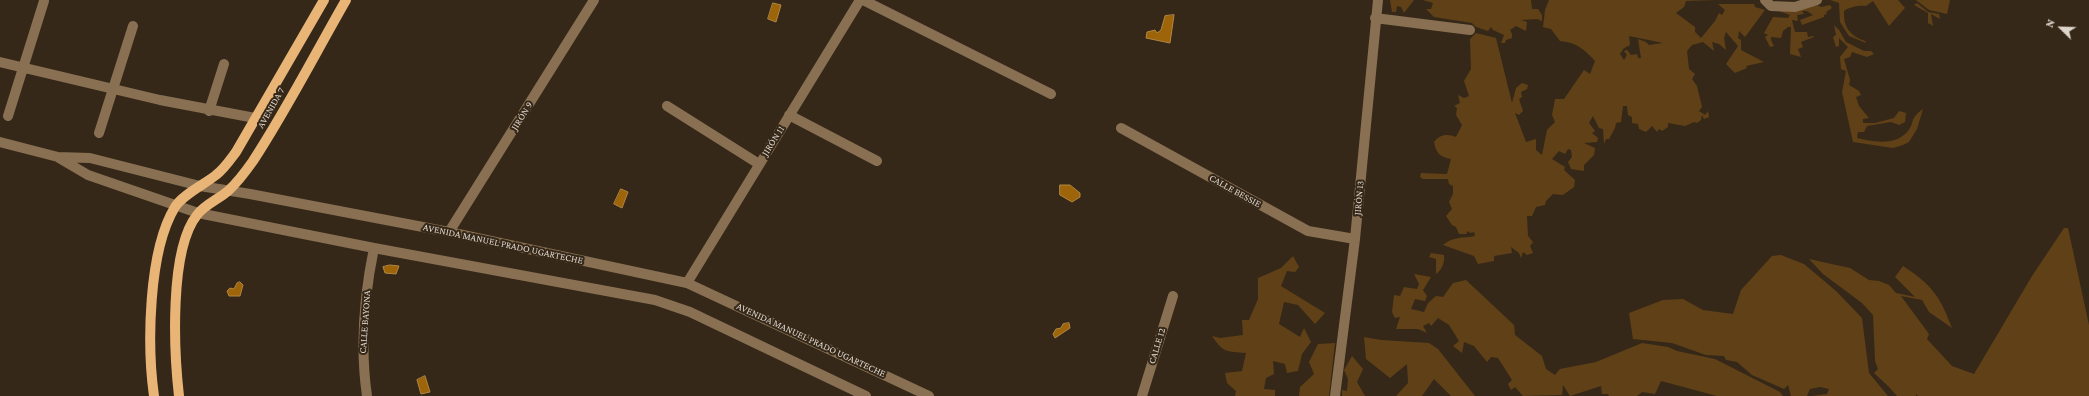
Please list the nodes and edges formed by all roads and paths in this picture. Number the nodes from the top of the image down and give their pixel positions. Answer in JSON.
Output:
{"nodes":[{"id":1,"x":44,"y":0,"type":"edge"},
{"id":2,"x":324,"y":0,"type":"edge"},
{"id":3,"x":346,"y":0,"type":"edge"},
{"id":4,"x":594,"y":0,"type":"edge"},
{"id":5,"x":860,"y":0,"type":"edge"},
{"id":6,"x":863,"y":0,"type":"edge"},
{"id":7,"x":1378,"y":0,"type":"edge"},
{"id":8,"x":1765,"y":0,"type":"edge"},
{"id":9,"x":1817,"y":0,"type":"edge"},
{"id":10,"x":1375,"y":18,"type":"junction"},
{"id":11,"x":133,"y":26,"type":"dead end"},
{"id":12,"x":1470,"y":30,"type":"dead end"},
{"id":13,"x":0,"y":62,"type":"edge"},
{"id":14,"x":224,"y":64,"type":"dead end"},
{"id":15,"x":24,"y":66,"type":"junction"},
{"id":16,"x":113,"y":88,"type":"junction"},
{"id":17,"x":1051,"y":94,"type":"dead end"},
{"id":18,"x":667,"y":106,"type":"dead end"},
{"id":19,"x":209,"y":111,"type":"junction"},
{"id":20,"x":789,"y":115,"type":"junction"},
{"id":21,"x":8,"y":116,"type":"dead end"},
{"id":22,"x":255,"y":118,"type":"junction"},
{"id":23,"x":1121,"y":128,"type":"dead end"},
{"id":24,"x":99,"y":133,"type":"dead end"},
{"id":25,"x":0,"y":142,"type":"edge"},
{"id":26,"x":58,"y":157,"type":"junction"},
{"id":27,"x":877,"y":161,"type":"dead end"},
{"id":28,"x":759,"y":164,"type":"junction"},
{"id":29,"x":200,"y":186,"type":"junction"},
{"id":30,"x":228,"y":191,"type":"junction"},
{"id":31,"x":176,"y":206,"type":"junction"},
{"id":32,"x":198,"y":213,"type":"junction"},
{"id":33,"x":449,"y":232,"type":"junction"},
{"id":34,"x":1355,"y":239,"type":"junction"},
{"id":35,"x":374,"y":248,"type":"junction"},
{"id":36,"x":687,"y":283,"type":"junction"},
{"id":37,"x":1173,"y":296,"type":"dead end"},
{"id":38,"x":153,"y":396,"type":"edge"},
{"id":39,"x":179,"y":396,"type":"edge"},
{"id":40,"x":367,"y":396,"type":"edge"},
{"id":41,"x":866,"y":396,"type":"edge"},
{"id":42,"x":929,"y":396,"type":"edge"},
{"id":43,"x":1142,"y":396,"type":"edge"},
{"id":44,"x":1335,"y":396,"type":"edge"}],
"edges":[{"from":1,"to":15,"type":"street"},
{"from":2,"to":22,"type":"main road","name":"AVENIDA 7"},
{"from":3,"to":30,"type":"main road","name":"AVENIDA 7"},
{"from":4,"to":33,"type":"street","name":"JIRÓN 9"},
{"from":5,"to":20,"type":"street","name":"JIRÓN 11"},
{"from":6,"to":17,"type":"street"},
{"from":7,"to":10,"type":"street","name":"JIRÓN 13"},
{"from":8,"to":9,"type":"street"},
{"from":10,"to":12,"type":"street"},
{"from":10,"to":34,"type":"street","name":"JIRÓN 13"},
{"from":11,"to":16,"type":"street"},
{"from":13,"to":15,"type":"street"},
{"from":14,"to":19,"type":"street"},
{"from":15,"to":16,"type":"street"},
{"from":15,"to":21,"type":"street"},
{"from":16,"to":19,"type":"street"},
{"from":16,"to":24,"type":"street"},
{"from":18,"to":28,"type":"street"},
{"from":19,"to":22,"type":"street"},
{"from":20,"to":27,"type":"street"},
{"from":20,"to":28,"type":"street","name":"JIRÓN 11"},
{"from":22,"to":29,"type":"main road","name":"AVENIDA 7"},
{"from":23,"to":34,"type":"street","name":"CALLE BESSIE"},
{"from":25,"to":26,"type":"street","name":"AVENIDA MANUEL PRADO UGARTECHE"},
{"from":26,"to":29,"type":"street","name":"AVENIDA MANUEL PRADO UGARTECHE"},
{"from":26,"to":31,"type":"street","name":"AVENIDA MANUEL PRADO UGARTECHE"},
{"from":28,"to":36,"type":"street","name":"JIRÓN 11"},
{"from":29,"to":30,"type":"street","name":"AVENIDA MANUEL PRADO UGARTECHE"},
{"from":29,"to":31,"type":"main road","name":"AVENIDA 7"},
{"from":30,"to":32,"type":"main road","name":"AVENIDA 7"},
{"from":30,"to":33,"type":"street","name":"AVENIDA MANUEL PRADO UGARTECHE"},
{"from":31,"to":32,"type":"street","name":"AVENIDA MANUEL PRADO UGARTECHE"},
{"from":31,"to":38,"type":"main road"},
{"from":32,"to":35,"type":"street","name":"AVENIDA MANUEL PRADO UGARTECHE"},
{"from":32,"to":39,"type":"main road"},
{"from":33,"to":36,"type":"street","name":"AVENIDA MANUEL PRADO UGARTECHE"},
{"from":34,"to":44,"type":"street","name":"JIRÓN 13"},
{"from":35,"to":40,"type":"street","name":"CALLE BAYONA"},
{"from":35,"to":41,"type":"street","name":"AVENIDA MANUEL PRADO UGARTECHE"},
{"from":36,"to":42,"type":"street","name":"AVENIDA MANUEL PRADO UGARTECHE"},
{"from":37,"to":43,"type":"street","name":"CALLE 12"}]}
